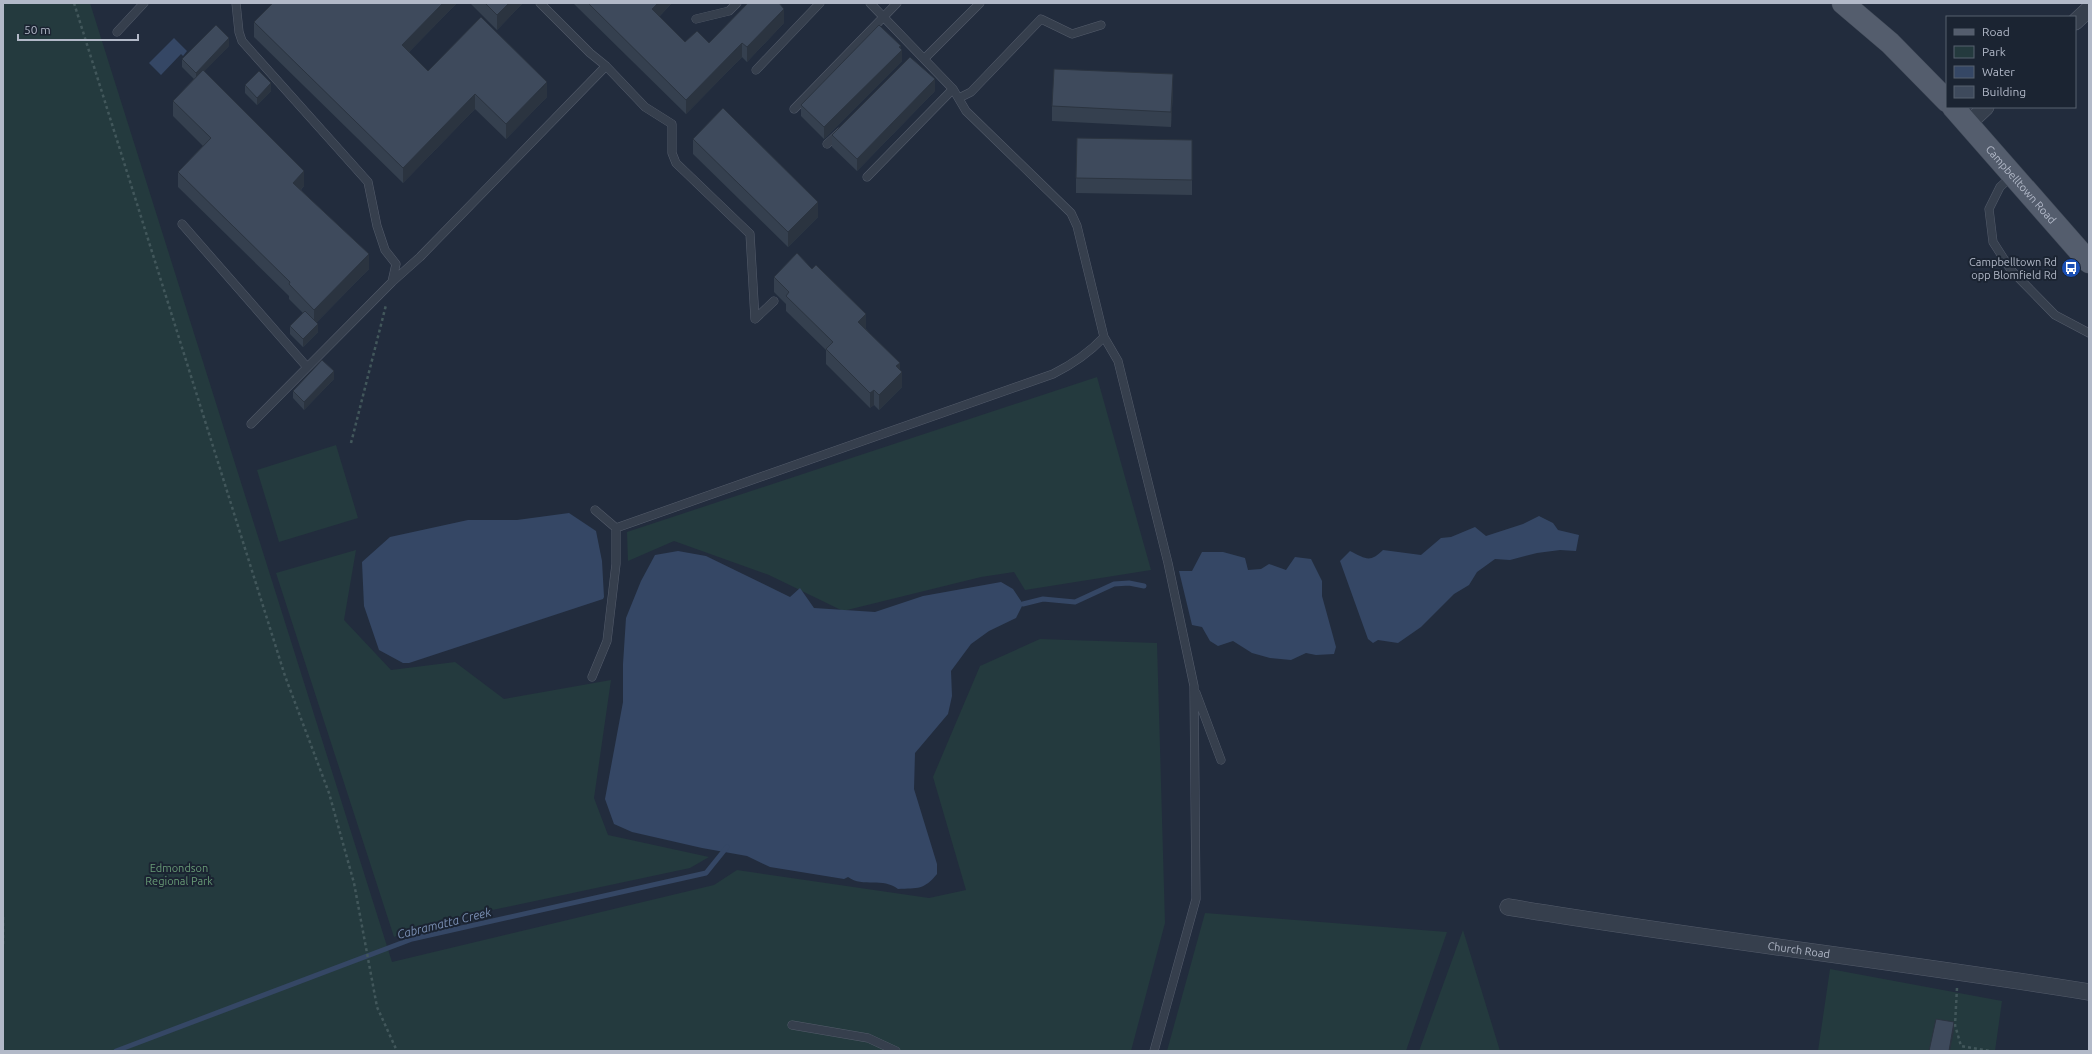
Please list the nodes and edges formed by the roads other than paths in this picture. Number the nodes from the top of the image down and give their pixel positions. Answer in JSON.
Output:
{"nodes":[{"id":1,"x":144,"y":3,"type":"edge"},
{"id":2,"x":236,"y":3,"type":"edge"},
{"id":3,"x":540,"y":3,"type":"edge"},
{"id":4,"x":737,"y":3,"type":"edge"},
{"id":5,"x":820,"y":3,"type":"edge"},
{"id":6,"x":870,"y":3,"type":"edge"},
{"id":7,"x":897,"y":3,"type":"edge"},
{"id":8,"x":980,"y":3,"type":"edge"},
{"id":9,"x":1843,"y":3,"type":"edge"},
{"id":10,"x":2089,"y":9,"type":"edge"},
{"id":11,"x":884,"y":17,"type":"junction"},
{"id":12,"x":696,"y":19,"type":"dead end"},
{"id":13,"x":2076,"y":21,"type":"edge"},
{"id":14,"x":1101,"y":25,"type":"dead end"},
{"id":15,"x":117,"y":32,"type":"dead end"},
{"id":16,"x":924,"y":59,"type":"junction"},
{"id":17,"x":606,"y":66,"type":"junction"},
{"id":18,"x":756,"y":70,"type":"dead end"},
{"id":19,"x":953,"y":90,"type":"junction"},
{"id":20,"x":959,"y":98,"type":"junction"},
{"id":21,"x":1946,"y":100,"type":"edge"},
{"id":22,"x":1954,"y":108,"type":"edge"},
{"id":23,"x":1985,"y":108,"type":"edge"},
{"id":24,"x":794,"y":109,"type":"dead end"},
{"id":25,"x":1969,"y":123,"type":"junction"},
{"id":26,"x":843,"y":128,"type":"edge"},
{"id":27,"x":828,"y":144,"type":"dead end"},
{"id":28,"x":2013,"y":175,"type":"junction"},
{"id":29,"x":867,"y":177,"type":"dead end"},
{"id":30,"x":182,"y":224,"type":"dead end"},
{"id":31,"x":2089,"y":262,"type":"edge"},
{"id":32,"x":392,"y":282,"type":"junction"},
{"id":33,"x":774,"y":301,"type":"dead end"},
{"id":34,"x":2089,"y":333,"type":"edge"},
{"id":35,"x":1104,"y":337,"type":"junction"},
{"id":36,"x":307,"y":367,"type":"junction"},
{"id":37,"x":251,"y":424,"type":"dead end"},
{"id":38,"x":595,"y":510,"type":"dead end"},
{"id":39,"x":616,"y":528,"type":"junction"},
{"id":40,"x":592,"y":677,"type":"dead end"},
{"id":41,"x":1194,"y":686,"type":"junction"},
{"id":42,"x":1221,"y":760,"type":"dead end"},
{"id":43,"x":1508,"y":907,"type":"dead end"},
{"id":44,"x":2089,"y":992,"type":"edge"},
{"id":45,"x":792,"y":1025,"type":"dead end"},
{"id":46,"x":896,"y":1051,"type":"edge"},
{"id":47,"x":1154,"y":1051,"type":"edge"}],
"edges":[{"from":1,"to":15,"type":"lane"},
{"from":2,"to":32,"type":"lane"},
{"from":3,"to":17,"type":"lane"},
{"from":4,"to":12,"type":"lane"},
{"from":5,"to":18,"type":"lane"},
{"from":6,"to":11,"type":"lane"},
{"from":7,"to":11,"type":"lane"},
{"from":8,"to":16,"type":"lane"},
{"from":9,"to":21,"type":"main road"},
{"from":10,"to":13,"type":"street"},
{"from":11,"to":16,"type":"lane"},
{"from":11,"to":24,"type":"lane"},
{"from":14,"to":20,"type":"lane"},
{"from":16,"to":19,"type":"lane"},
{"from":17,"to":32,"type":"lane"},
{"from":17,"to":33,"type":"lane"},
{"from":19,"to":20,"type":"lane"},
{"from":19,"to":29,"type":"lane"},
{"from":20,"to":35,"type":"lane"},
{"from":22,"to":25,"type":"main road","name":"Campbelltown Road"},
{"from":23,"to":25,"type":"street"},
{"from":25,"to":28,"type":"main road","name":"Campbelltown Road"},
{"from":26,"to":27,"type":"lane"},
{"from":28,"to":31,"type":"main road","name":"Campbelltown Road"},
{"from":28,"to":34,"type":"lane"},
{"from":30,"to":36,"type":"lane"},
{"from":32,"to":36,"type":"lane"},
{"from":35,"to":39,"type":"lane"},
{"from":35,"to":41,"type":"lane"},
{"from":36,"to":37,"type":"lane"},
{"from":38,"to":39,"type":"lane"},
{"from":39,"to":40,"type":"lane"},
{"from":41,"to":42,"type":"lane"},
{"from":41,"to":47,"type":"lane"},
{"from":43,"to":44,"type":"street","name":"Church Road"},
{"from":45,"to":46,"type":"lane"}]}
